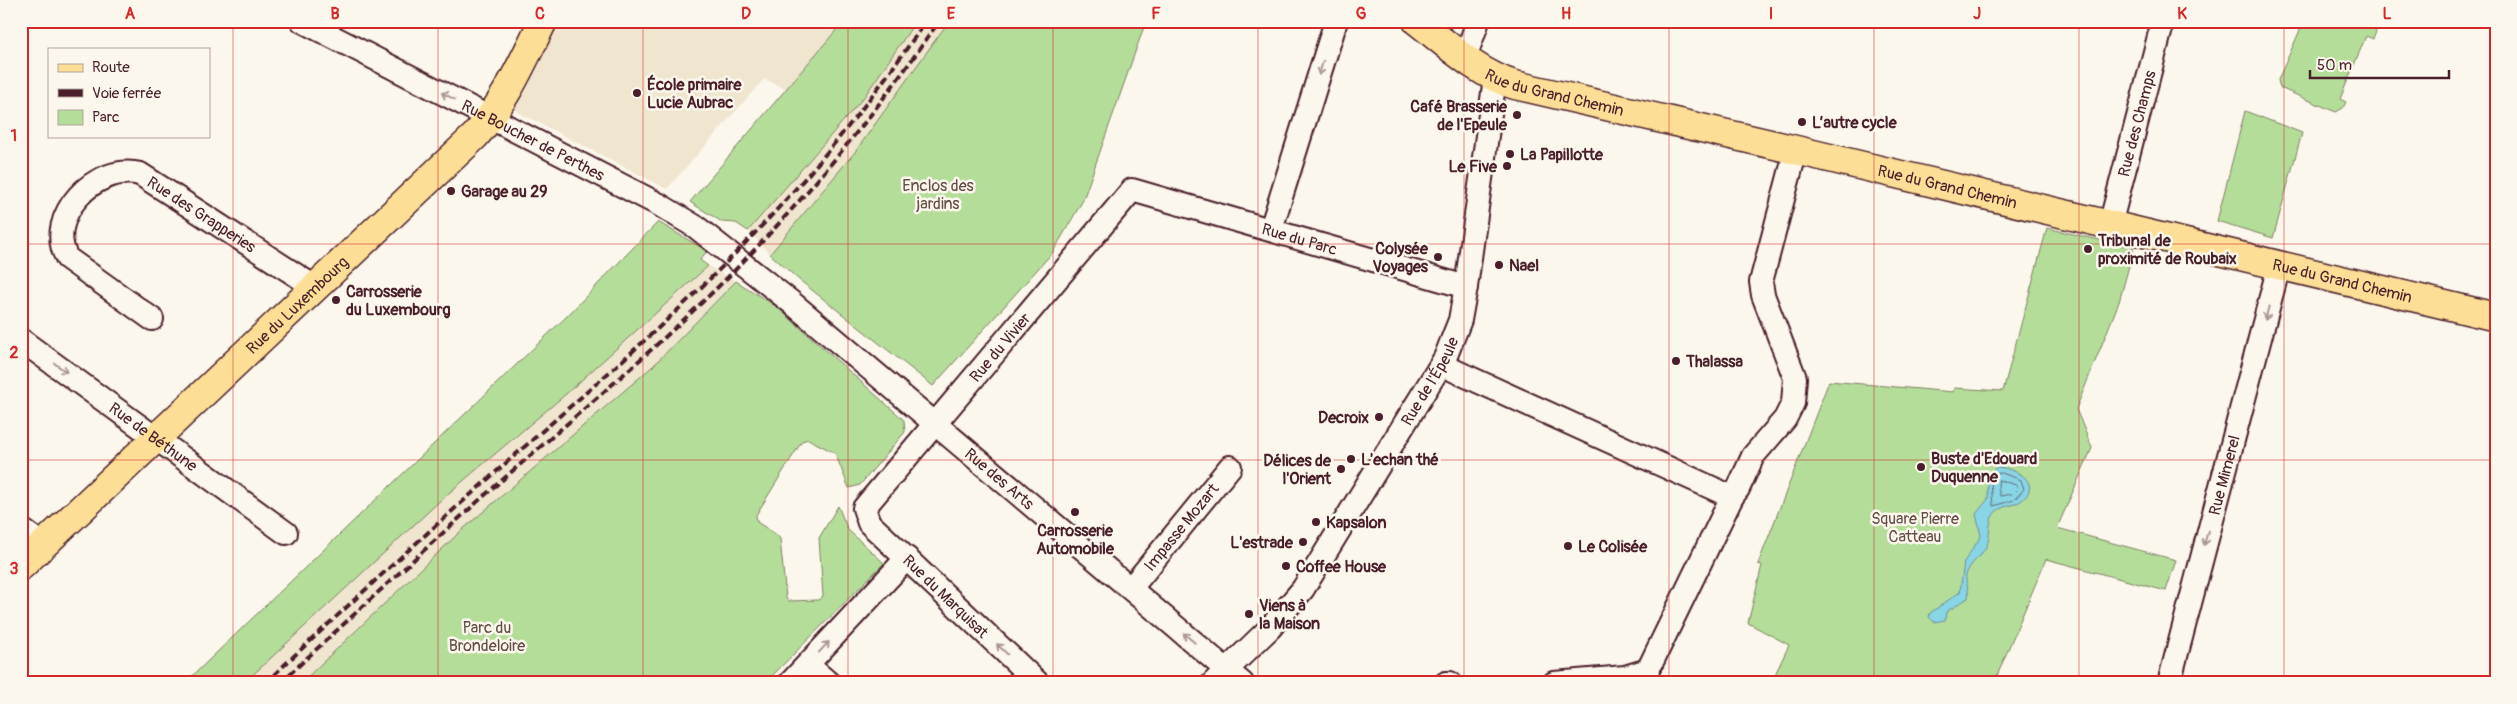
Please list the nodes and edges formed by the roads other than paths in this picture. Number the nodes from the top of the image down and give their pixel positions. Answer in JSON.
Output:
{"nodes":[{"id":1,"x":302,"y":21,"type":"edge"},
{"id":2,"x":543,"y":21,"type":"edge"},
{"id":3,"x":1336,"y":21,"type":"edge"},
{"id":4,"x":1417,"y":21,"type":"edge"},
{"id":5,"x":1478,"y":21,"type":"edge"},
{"id":6,"x":2163,"y":21,"type":"edge"},
{"id":7,"x":1465,"y":58,"type":"junction"},
{"id":8,"x":1495,"y":78,"type":"junction"},
{"id":9,"x":491,"y":118,"type":"junction"},
{"id":10,"x":1796,"y":150,"type":"junction"},
{"id":11,"x":1132,"y":190,"type":"joint"},
{"id":12,"x":2110,"y":225,"type":"junction"},
{"id":13,"x":1271,"y":229,"type":"junction"},
{"id":14,"x":2279,"y":266,"type":"junction"},
{"id":15,"x":756,"y":274,"type":"joint"},
{"id":16,"x":1466,"y":287,"type":"junction"},
{"id":17,"x":316,"y":288,"type":"junction"},
{"id":18,"x":2496,"y":317,"type":"edge"},
{"id":19,"x":152,"y":320,"type":"dead end"},
{"id":20,"x":21,"y":340,"type":"edge"},
{"id":21,"x":1442,"y":365,"type":"junction"},
{"id":22,"x":936,"y":424,"type":"junction"},
{"id":23,"x":157,"y":438,"type":"junction"},
{"id":24,"x":1230,"y":466,"type":"dead end"},
{"id":25,"x":1732,"y":497,"type":"junction"},
{"id":26,"x":866,"y":505,"type":"joint"},
{"id":27,"x":286,"y":533,"type":"dead end"},
{"id":28,"x":32,"y":537,"type":"edge"},
{"id":29,"x":907,"y":558,"type":"junction"},
{"id":30,"x":21,"y":566,"type":"edge"},
{"id":31,"x":1131,"y":588,"type":"junction"},
{"id":32,"x":808,"y":665,"type":"junction"},
{"id":33,"x":1227,"y":678,"type":"edge"},
{"id":34,"x":790,"y":683,"type":"edge"},
{"id":35,"x":829,"y":683,"type":"edge"},
{"id":36,"x":1038,"y":683,"type":"edge"},
{"id":37,"x":1446,"y":683,"type":"edge"},
{"id":38,"x":1450,"y":683,"type":"edge"},
{"id":39,"x":1554,"y":683,"type":"edge"},
{"id":40,"x":2169,"y":683,"type":"edge"}],
"edges":[{"from":9,"to":1,"type":"street","name":"Rue Boucher de Perthes","one_way":true},
{"from":2,"to":9,"type":"main road","name":"Rue du Luxembourg"},
{"from":3,"to":13,"type":"street","one_way":true},
{"from":4,"to":7,"type":"main road","name":"Rue du Grand Chemin"},
{"from":5,"to":7,"type":"street"},
{"from":6,"to":12,"type":"street","name":"Rue des Champs"},
{"from":7,"to":8,"type":"main road","name":"Rue du Grand Chemin"},
{"from":8,"to":10,"type":"main road","name":"Rue du Grand Chemin"},
{"from":8,"to":16,"type":"street","name":"Rue de l'Épeule"},
{"from":9,"to":15,"type":"street","name":"Rue Boucher de Perthes"},
{"from":9,"to":17,"type":"main road","name":"Rue du Luxembourg"},
{"from":10,"to":12,"type":"main road","name":"Rue du Grand Chemin"},
{"from":10,"to":25,"type":"street"},
{"from":11,"to":13,"type":"street","name":"Rue du Parc"},
{"from":11,"to":22,"type":"street","name":"Rue du Vivier"},
{"from":12,"to":14,"type":"main road","name":"Rue du Grand Chemin"},
{"from":13,"to":16,"type":"street","name":"Rue du Parc"},
{"from":14,"to":18,"type":"main road","name":"Rue du Grand Chemin"},
{"from":14,"to":40,"type":"street","name":"Rue Mimerel","one_way":true},
{"from":15,"to":22,"type":"street","name":"Rue des Arts"},
{"from":16,"to":21,"type":"street","name":"Rue de l'Épeule"},
{"from":17,"to":19,"type":"street","name":"Rue des Grapperies"},
{"from":17,"to":23,"type":"main road","name":"Rue du Luxembourg"},
{"from":20,"to":23,"type":"street","name":"Rue de Béthune","one_way":true},
{"from":21,"to":25,"type":"street"},
{"from":21,"to":33,"type":"street","name":"Rue de l'Épeule"},
{"from":22,"to":26,"type":"street","name":"Rue du Vivier"},
{"from":22,"to":31,"type":"street","name":"Rue des Arts"},
{"from":23,"to":27,"type":"street","name":"Rue de Béthune"},
{"from":23,"to":28,"type":"main road","name":"Rue du Luxembourg"},
{"from":24,"to":31,"type":"street","name":"Impasse Mozart"},
{"from":25,"to":39,"type":"street"},
{"from":26,"to":29,"type":"street","name":"Rue du Marquisat"},
{"from":28,"to":30,"type":"main road","name":"Rue du Luxembourg"},
{"from":32,"to":29,"type":"street","one_way":true},
{"from":36,"to":29,"type":"street","name":"Rue du Marquisat","one_way":true},
{"from":33,"to":31,"type":"street","name":"Rue des Arts","one_way":true},
{"from":32,"to":34,"type":"street"},
{"from":32,"to":35,"type":"street"},
{"from":37,"to":38,"type":"street"}]}
